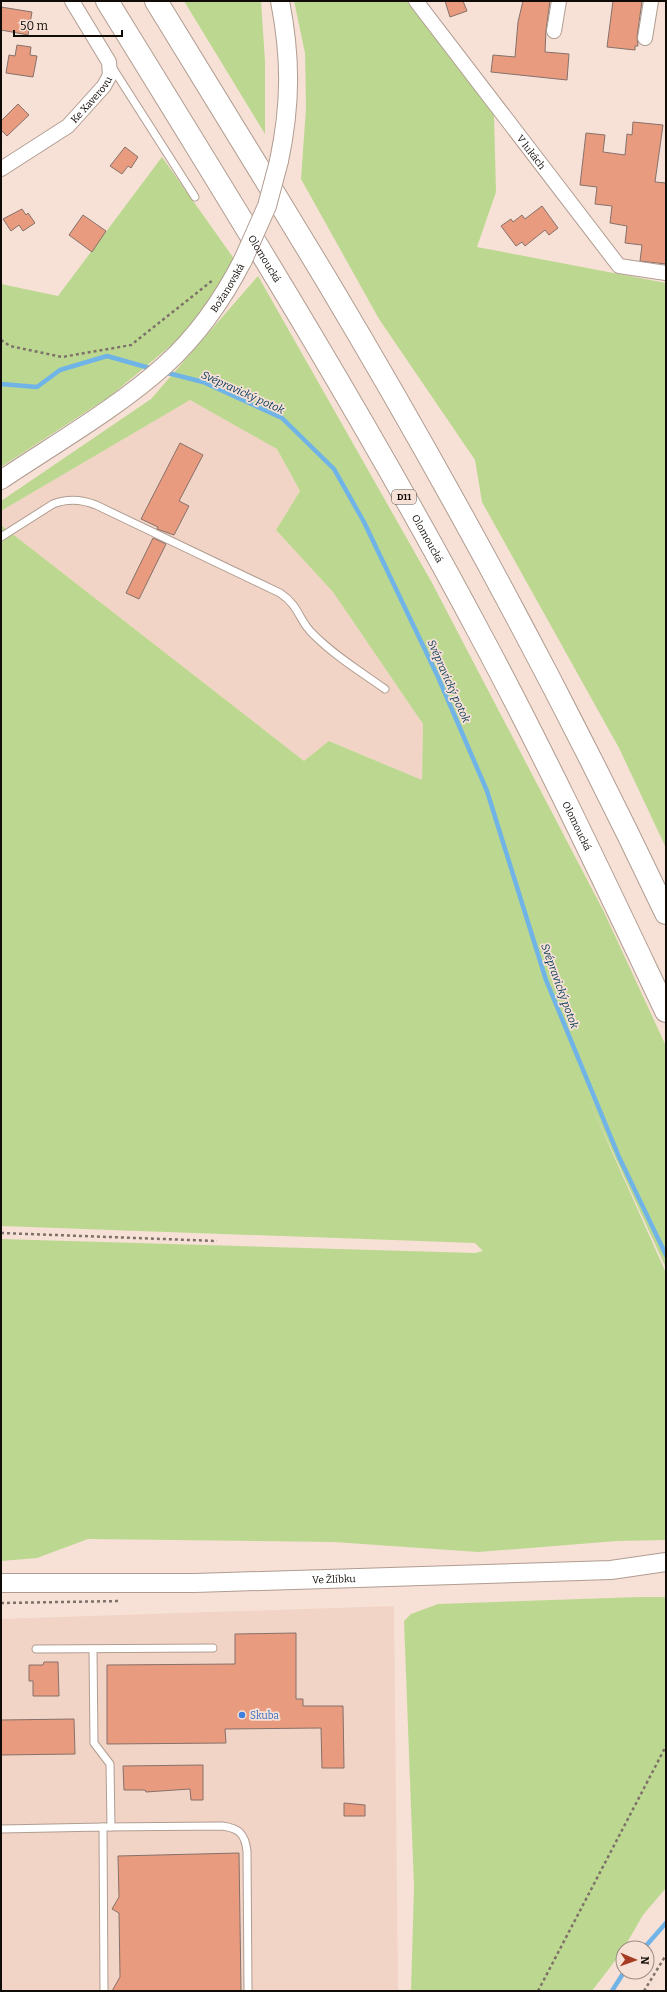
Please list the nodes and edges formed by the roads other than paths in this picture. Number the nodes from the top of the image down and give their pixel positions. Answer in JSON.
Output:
{"nodes":[{"id":1,"x":72,"y":1,"type":"edge"},
{"id":2,"x":107,"y":1,"type":"edge"},
{"id":3,"x":156,"y":1,"type":"edge"},
{"id":4,"x":280,"y":1,"type":"edge"},
{"id":5,"x":416,"y":1,"type":"edge"},
{"id":6,"x":559,"y":1,"type":"edge"},
{"id":7,"x":651,"y":1,"type":"edge"},
{"id":8,"x":554,"y":31,"type":"dead end"},
{"id":9,"x":645,"y":38,"type":"dead end"},
{"id":10,"x":109,"y":62,"type":"junction"},
{"id":11,"x":1,"y":169,"type":"edge"},
{"id":12,"x":196,"y":196,"type":"dead end"},
{"id":13,"x":666,"y":274,"type":"edge"},
{"id":14,"x":1,"y":480,"type":"edge"},
{"id":15,"x":1,"y":537,"type":"edge"},
{"id":16,"x":385,"y":689,"type":"dead end"},
{"id":17,"x":666,"y":913,"type":"edge"},
{"id":18,"x":666,"y":1011,"type":"edge"},
{"id":19,"x":666,"y":1562,"type":"edge"},
{"id":20,"x":1,"y":1583,"type":"edge"},
{"id":21,"x":213,"y":1648,"type":"dead end"},
{"id":22,"x":36,"y":1649,"type":"dead end"},
{"id":23,"x":93,"y":1649,"type":"junction"},
{"id":24,"x":103,"y":1827,"type":"junction"},
{"id":25,"x":111,"y":1827,"type":"junction"},
{"id":26,"x":1,"y":1829,"type":"edge"},
{"id":27,"x":104,"y":1991,"type":"edge"},
{"id":28,"x":248,"y":1991,"type":"edge"}],
"edges":[{"from":1,"to":10,"type":"street","name":"Ke Xaverovu"},
{"from":2,"to":18,"type":"highway","name":"Olomoucká","number":"D11"},
{"from":3,"to":17,"type":"highway"},
{"from":4,"to":14,"type":"street","name":"Božanovská","bridge":true},
{"from":5,"to":13,"type":"street","name":"V lukách"},
{"from":6,"to":8,"type":"street"},
{"from":7,"to":9,"type":"street"},
{"from":10,"to":11,"type":"street","name":"Ke Xaverovu"},
{"from":10,"to":12,"type":"lane"},
{"from":15,"to":16,"type":"lane"},
{"from":19,"to":20,"type":"street","name":"Ve Žlíbku"},
{"from":21,"to":23,"type":"lane"},
{"from":22,"to":23,"type":"lane"},
{"from":23,"to":25,"type":"lane"},
{"from":24,"to":25,"type":"lane"},
{"from":24,"to":26,"type":"lane"},
{"from":24,"to":27,"type":"lane"},
{"from":25,"to":28,"type":"lane"}]}
